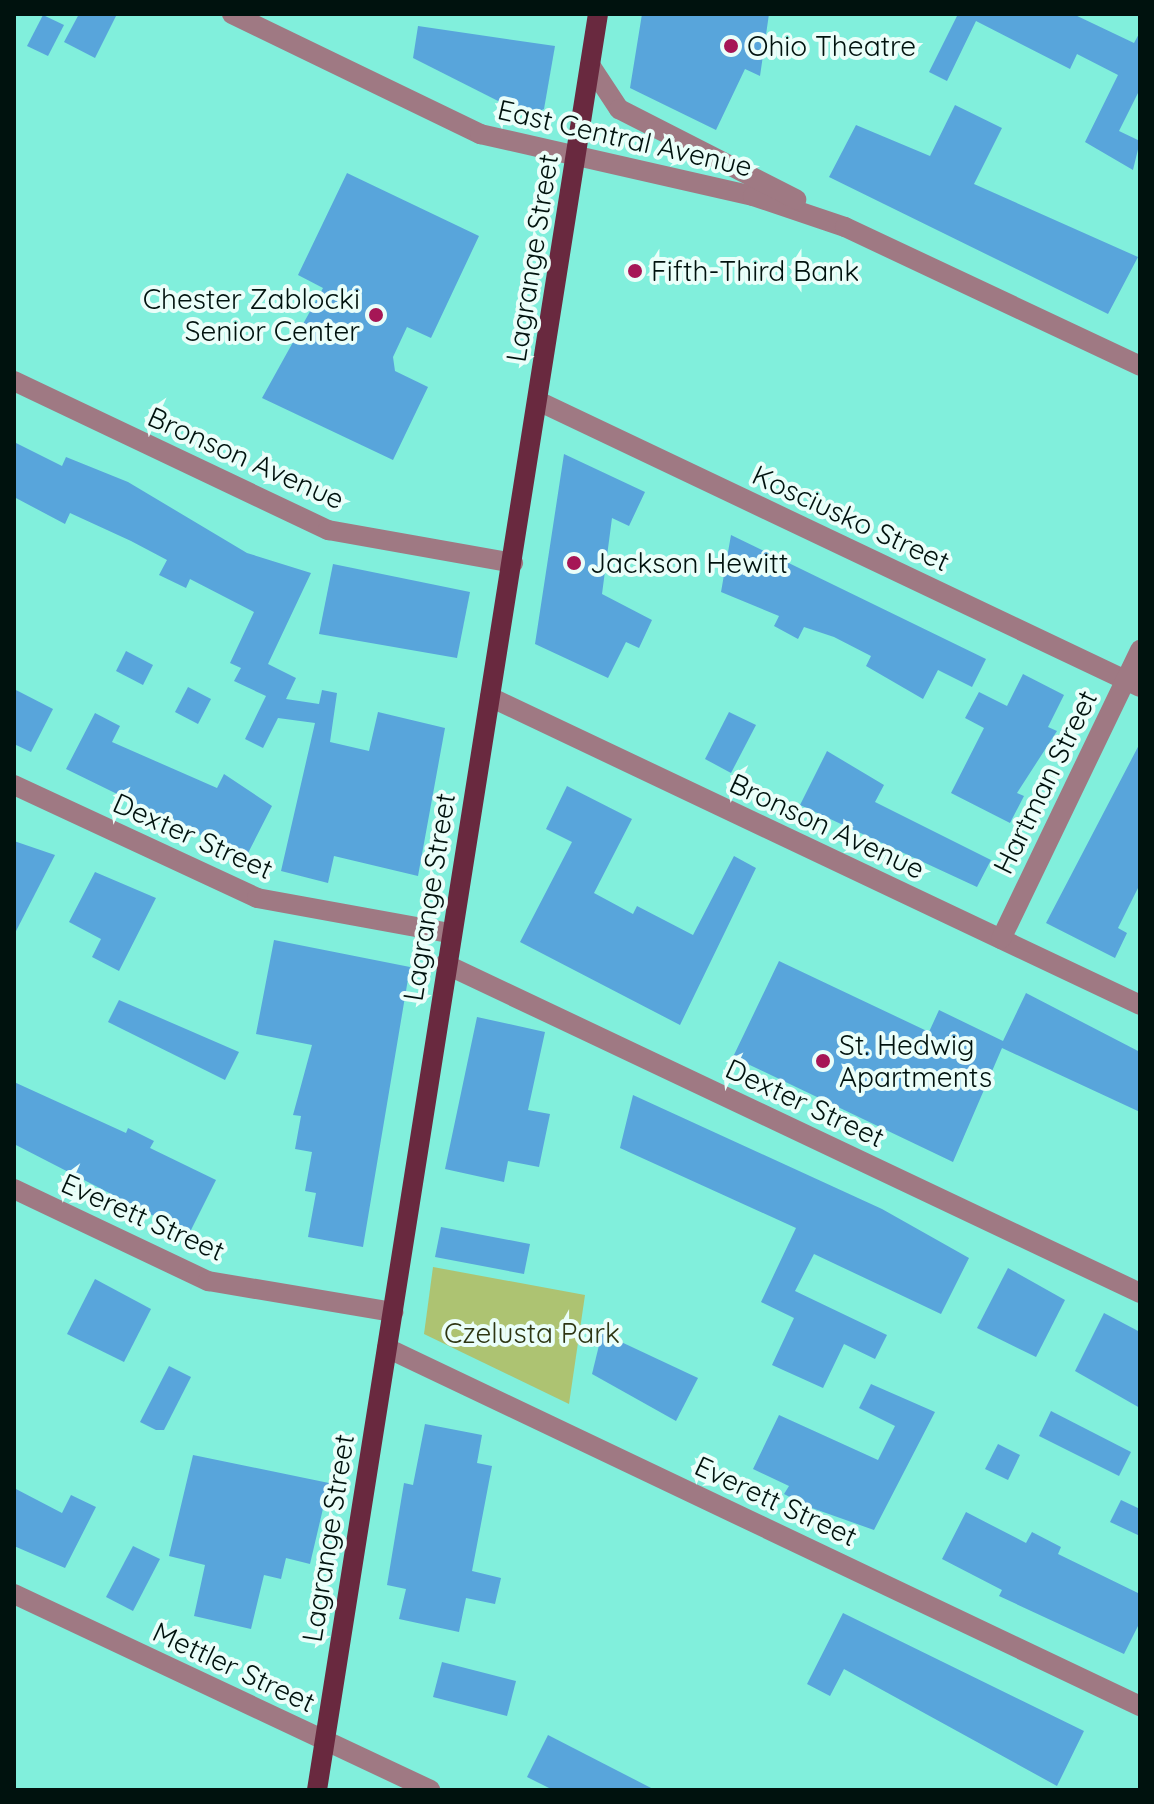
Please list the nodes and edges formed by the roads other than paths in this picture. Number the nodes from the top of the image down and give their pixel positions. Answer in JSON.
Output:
{"nodes":[{"id":1,"x":232,"y":14,"type":"edge"},
{"id":2,"x":598,"y":14,"type":"edge"},
{"id":3,"x":590,"y":65,"type":"junction"},
{"id":4,"x":576,"y":156,"type":"junction"},
{"id":5,"x":885,"y":245,"type":"junction"},
{"id":6,"x":1140,"y":366,"type":"edge"},
{"id":7,"x":14,"y":381,"type":"edge"},
{"id":8,"x":538,"y":401,"type":"junction"},
{"id":9,"x":513,"y":563,"type":"junction"},
{"id":10,"x":1140,"y":650,"type":"edge"},
{"id":11,"x":1133,"y":683,"type":"edge"},
{"id":12,"x":490,"y":697,"type":"junction"},
{"id":13,"x":14,"y":785,"type":"edge"},
{"id":14,"x":450,"y":933,"type":"junction"},
{"id":15,"x":1001,"y":939,"type":"junction"},
{"id":16,"x":445,"y":964,"type":"junction"},
{"id":17,"x":1140,"y":1005,"type":"edge"},
{"id":18,"x":14,"y":1189,"type":"edge"},
{"id":19,"x":1140,"y":1293,"type":"edge"},
{"id":20,"x":393,"y":1312,"type":"junction"},
{"id":21,"x":387,"y":1348,"type":"junction"},
{"id":22,"x":14,"y":1594,"type":"edge"},
{"id":23,"x":1140,"y":1706,"type":"edge"},
{"id":24,"x":324,"y":1740,"type":"junction"},
{"id":25,"x":317,"y":1790,"type":"edge"},
{"id":26,"x":430,"y":1790,"type":"edge"}],
"edges":[{"from":1,"to":4,"type":"street","name":"East Central Avenue"},
{"from":2,"to":3,"type":"main road","name":"Lagrange Street"},
{"from":3,"to":4,"type":"main road","name":"Lagrange Street"},
{"from":3,"to":5,"type":"street"},
{"from":4,"to":5,"type":"street","name":"East Central Avenue"},
{"from":4,"to":8,"type":"main road","name":"Lagrange Street"},
{"from":5,"to":6,"type":"street","name":"East Central Avenue"},
{"from":7,"to":9,"type":"street","name":"Bronson Avenue"},
{"from":8,"to":9,"type":"main road","name":"Lagrange Street"},
{"from":8,"to":11,"type":"street","name":"Kosciusko Street"},
{"from":9,"to":12,"type":"main road","name":"Lagrange Street"},
{"from":10,"to":11,"type":"street","name":"Hartman Street"},
{"from":11,"to":15,"type":"street","name":"Hartman Street"},
{"from":12,"to":14,"type":"main road","name":"Lagrange Street"},
{"from":12,"to":15,"type":"street","name":"Bronson Avenue"},
{"from":13,"to":14,"type":"street","name":"Dexter Street"},
{"from":14,"to":16,"type":"main road","name":"Lagrange Street"},
{"from":15,"to":17,"type":"street","name":"Bronson Avenue"},
{"from":16,"to":19,"type":"street","name":"Dexter Street"},
{"from":16,"to":20,"type":"main road","name":"Lagrange Street"},
{"from":18,"to":20,"type":"street","name":"Everett Street"},
{"from":20,"to":21,"type":"main road","name":"Lagrange Street"},
{"from":21,"to":23,"type":"street","name":"Everett Street"},
{"from":21,"to":24,"type":"main road","name":"Lagrange Street"},
{"from":22,"to":24,"type":"street","name":"Mettler Street"},
{"from":24,"to":25,"type":"main road","name":"Lagrange Street"},
{"from":24,"to":26,"type":"street","name":"Mettler Street"}]}
